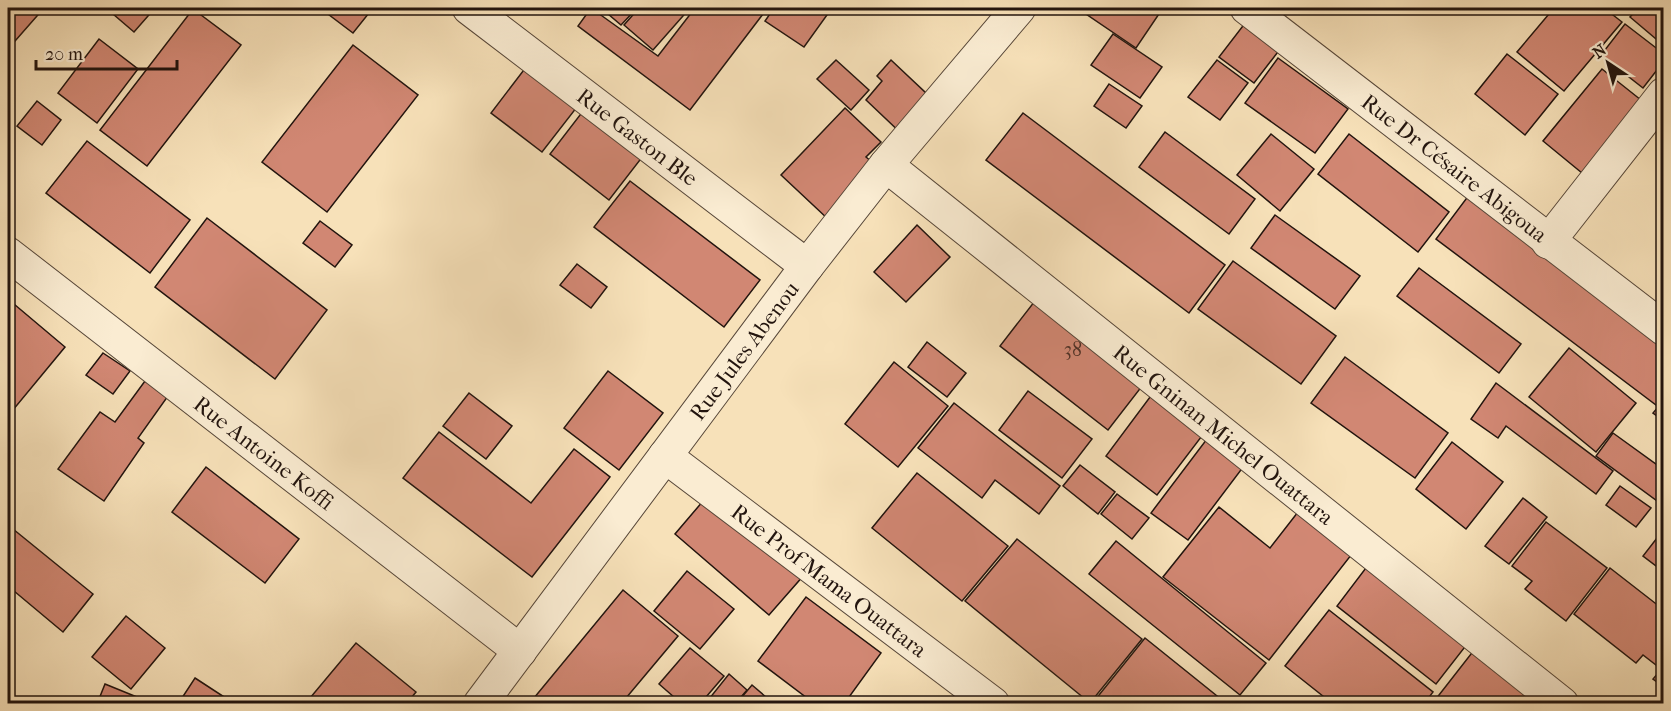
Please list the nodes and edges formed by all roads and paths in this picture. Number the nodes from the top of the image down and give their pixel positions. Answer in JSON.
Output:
{"nodes":[{"id":1,"x":469,"y":8,"type":"edge"},
{"id":2,"x":1019,"y":8,"type":"edge"},
{"id":3,"x":1246,"y":8,"type":"edge"},
{"id":4,"x":1664,"y":94,"type":"edge"},
{"id":5,"x":886,"y":165,"type":"junction"},
{"id":6,"x":1548,"y":242,"type":"junction"},
{"id":7,"x":8,"y":254,"type":"edge"},
{"id":8,"x":807,"y":266,"type":"junction"},
{"id":9,"x":1664,"y":329,"type":"edge"},
{"id":10,"x":665,"y":456,"type":"junction"},
{"id":11,"x":520,"y":651,"type":"junction"},
{"id":12,"x":480,"y":704,"type":"edge"},
{"id":13,"x":993,"y":704,"type":"edge"},
{"id":14,"x":1562,"y":704,"type":"edge"}],
"edges":[{"from":1,"to":8,"type":"street","name":"Rue Gaston Ble"},
{"from":2,"to":5,"type":"street","name":"Rue Jules Abenou"},
{"from":3,"to":6,"type":"street","name":"Rue Dr Césaire Abigoua"},
{"from":4,"to":6,"type":"street"},
{"from":5,"to":8,"type":"street","name":"Rue Jules Abenou"},
{"from":5,"to":14,"type":"street","name":"Rue Gninan Michel Ouattara"},
{"from":6,"to":9,"type":"street","name":"Rue Dr Césaire Abigoua"},
{"from":7,"to":11,"type":"street","name":"Rue Antoine Koffi"},
{"from":8,"to":10,"type":"street","name":"Rue Jules Abenou"},
{"from":10,"to":11,"type":"street","name":"Rue Jules Abenou"},
{"from":10,"to":13,"type":"street","name":"Rue Prof Mama Ouattara"},
{"from":11,"to":12,"type":"street","name":"Rue Jules Abenou"}]}
